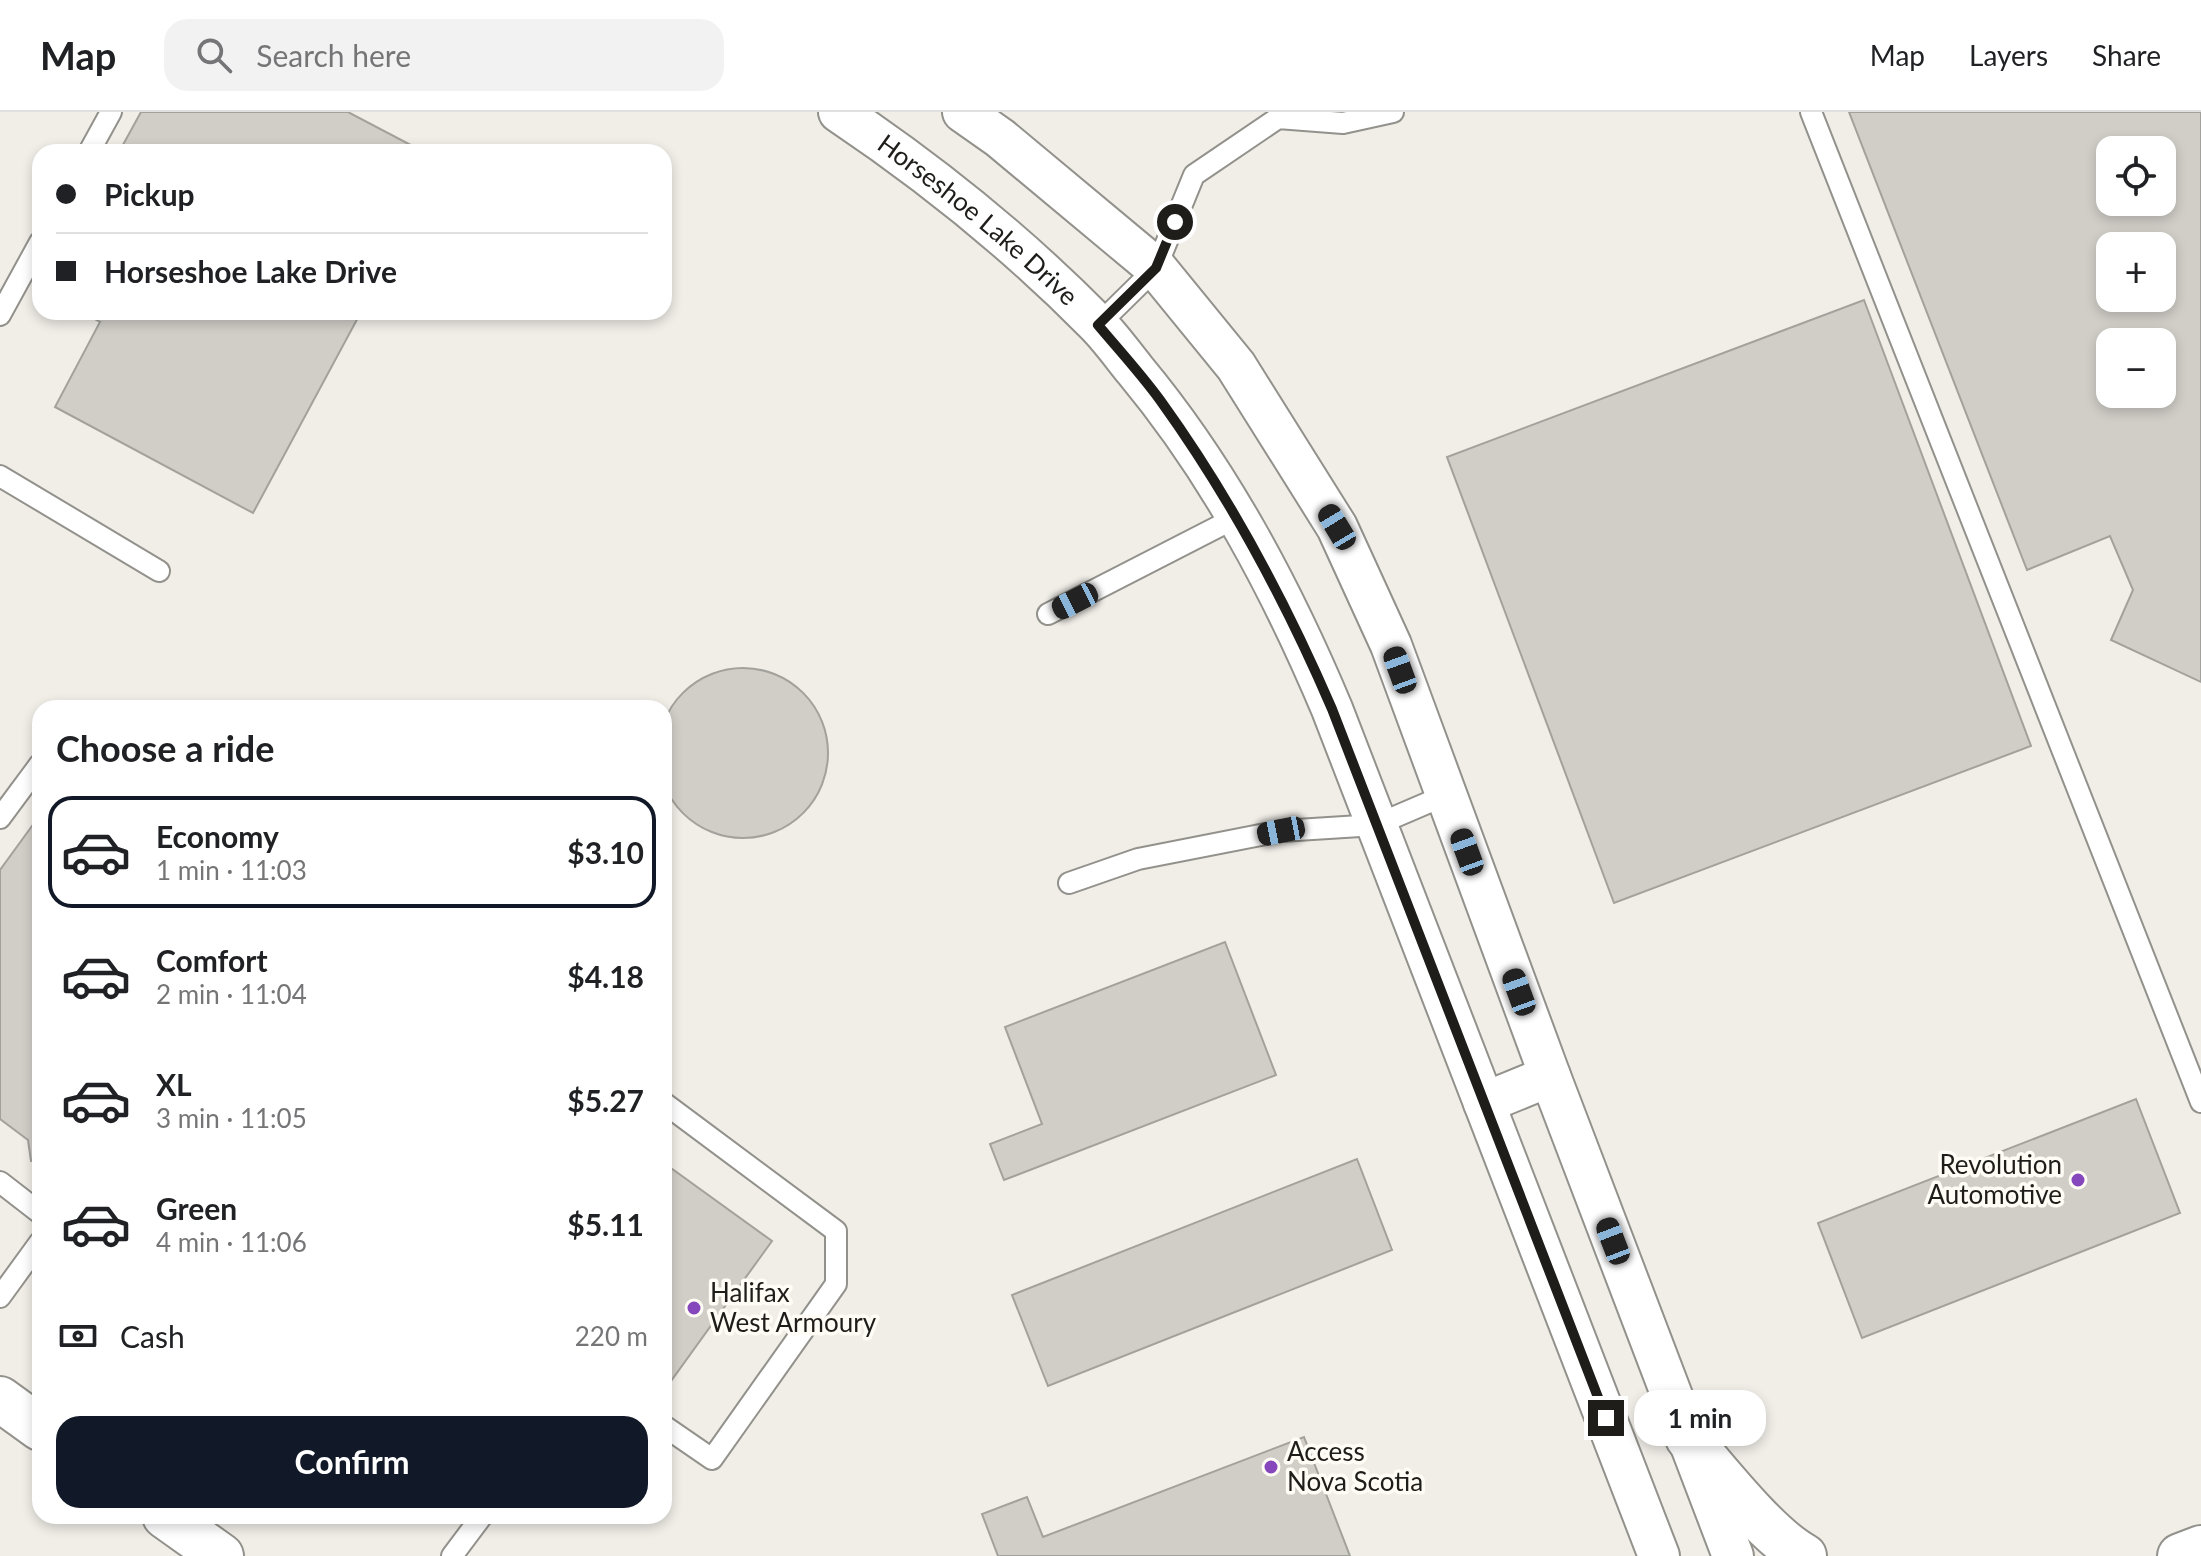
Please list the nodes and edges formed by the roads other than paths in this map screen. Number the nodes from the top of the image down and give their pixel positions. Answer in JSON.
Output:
{"nodes":[{"id":1,"x":111,"y":112,"type":"edge"},
{"id":2,"x":839,"y":112,"type":"edge"},
{"id":3,"x":963,"y":112,"type":"edge"},
{"id":4,"x":1393,"y":112,"type":"edge"},
{"id":5,"x":1811,"y":112,"type":"edge"},
{"id":6,"x":1278,"y":115,"type":"edge"},
{"id":7,"x":93,"y":144,"type":"edge"},
{"id":8,"x":32,"y":257,"type":"edge"},
{"id":9,"x":1156,"y":268,"type":"junction"},
{"id":10,"x":0,"y":315,"type":"edge"},
{"id":11,"x":1098,"y":325,"type":"junction"},
{"id":12,"x":0,"y":476,"type":"edge"},
{"id":13,"x":1237,"y":517,"type":"junction"},
{"id":14,"x":159,"y":571,"type":"dead end"},
{"id":15,"x":1048,"y":614,"type":"dead end"},
{"id":16,"x":32,"y":775,"type":"edge"},
{"id":17,"x":1446,"y":795,"type":"junction"},
{"id":18,"x":0,"y":818,"type":"edge"},
{"id":19,"x":1376,"y":825,"type":"junction"},
{"id":20,"x":1069,"y":883,"type":"dead end"},
{"id":21,"x":1550,"y":1076,"type":"junction"},
{"id":22,"x":2201,"y":1102,"type":"edge"},
{"id":23,"x":1484,"y":1103,"type":"junction"},
{"id":24,"x":672,"y":1109,"type":"edge"},
{"id":25,"x":0,"y":1182,"type":"edge"},
{"id":26,"x":32,"y":1207,"type":"edge"},
{"id":27,"x":32,"y":1253,"type":"edge"},
{"id":28,"x":0,"y":1297,"type":"edge"},
{"id":29,"x":0,"y":1399,"type":"edge"},
{"id":30,"x":32,"y":1422,"type":"edge"},
{"id":31,"x":672,"y":1432,"type":"edge"},
{"id":32,"x":1688,"y":1438,"type":"junction"},
{"id":33,"x":176,"y":1524,"type":"edge"},
{"id":34,"x":476,"y":1524,"type":"edge"},
{"id":35,"x":2201,"y":1548,"type":"edge"},
{"id":36,"x":221,"y":1556,"type":"edge"},
{"id":37,"x":452,"y":1556,"type":"edge"},
{"id":38,"x":1659,"y":1556,"type":"edge"},
{"id":39,"x":1733,"y":1556,"type":"edge"},
{"id":40,"x":1804,"y":1556,"type":"edge"},
{"id":41,"x":2180,"y":1556,"type":"edge"}],
"edges":[{"from":1,"to":7,"type":"lane"},
{"from":2,"to":11,"type":"street","name":"Horseshoe Lake Drive"},
{"from":3,"to":9,"type":"street"},
{"from":4,"to":6,"type":"lane"},
{"from":5,"to":22,"type":"lane"},
{"from":6,"to":9,"type":"lane"},
{"from":8,"to":10,"type":"lane"},
{"from":9,"to":11,"type":"lane"},
{"from":9,"to":17,"type":"street"},
{"from":11,"to":13,"type":"street","name":"Horseshoe Lake Drive"},
{"from":12,"to":14,"type":"lane"},
{"from":13,"to":15,"type":"lane"},
{"from":13,"to":19,"type":"street","name":"Horseshoe Lake Drive"},
{"from":16,"to":18,"type":"lane"},
{"from":17,"to":19,"type":"lane"},
{"from":17,"to":21,"type":"street"},
{"from":19,"to":20,"type":"lane"},
{"from":19,"to":23,"type":"street","name":"Horseshoe Lake Drive"},
{"from":21,"to":23,"type":"street"},
{"from":21,"to":32,"type":"street"},
{"from":23,"to":38,"type":"street","name":"Horseshoe Lake Drive"},
{"from":24,"to":31,"type":"lane"},
{"from":25,"to":26,"type":"lane"},
{"from":27,"to":28,"type":"lane"},
{"from":29,"to":30,"type":"street"},
{"from":32,"to":39,"type":"street"},
{"from":32,"to":40,"type":"street"},
{"from":33,"to":36,"type":"street"},
{"from":34,"to":37,"type":"lane"},
{"from":35,"to":41,"type":"street"}]}
